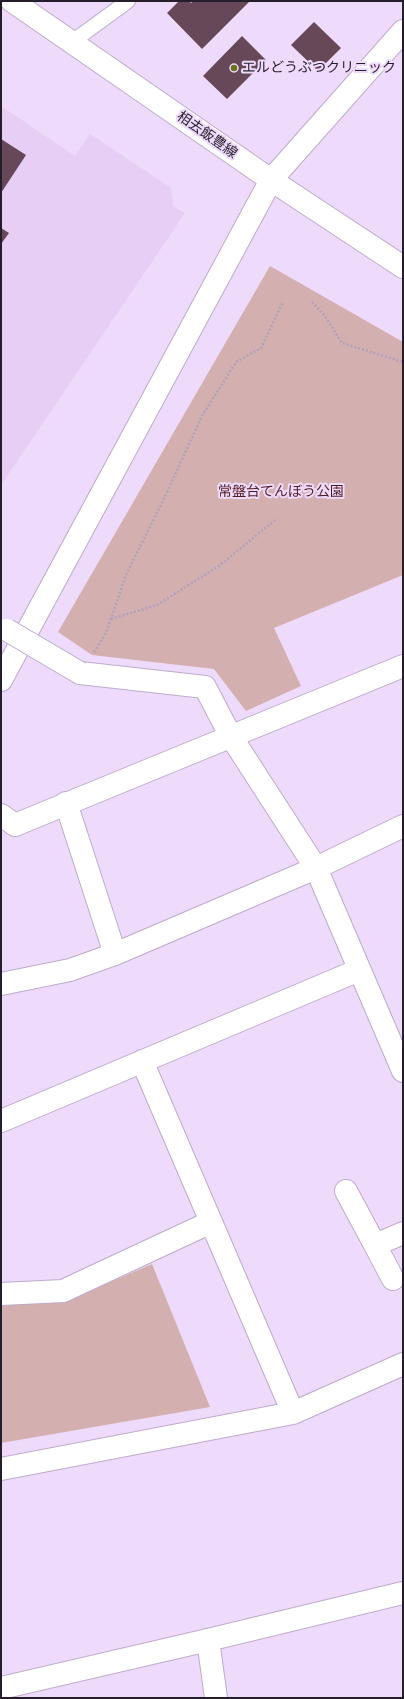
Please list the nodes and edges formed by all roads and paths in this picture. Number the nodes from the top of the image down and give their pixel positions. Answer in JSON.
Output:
{"nodes":[{"id":1,"x":12,"y":1,"type":"edge"},
{"id":2,"x":128,"y":1,"type":"edge"},
{"id":3,"x":403,"y":31,"type":"edge"},
{"id":4,"x":72,"y":42,"type":"junction"},
{"id":5,"x":272,"y":180,"type":"junction"},
{"id":6,"x":403,"y":267,"type":"edge"},
{"id":7,"x":283,"y":302,"type":"dead end"},
{"id":8,"x":312,"y":302,"type":"dead end"},
{"id":9,"x":403,"y":362,"type":"edge"},
{"id":10,"x":275,"y":520,"type":"dead end"},
{"id":11,"x":111,"y":619,"type":"junction"},
{"id":12,"x":4,"y":628,"type":"edge"},
{"id":13,"x":403,"y":666,"type":"edge"},
{"id":14,"x":80,"y":673,"type":"junction"},
{"id":15,"x":1,"y":680,"type":"edge"},
{"id":16,"x":230,"y":736,"type":"junction"},
{"id":17,"x":66,"y":803,"type":"junction"},
{"id":18,"x":1,"y":815,"type":"edge"},
{"id":19,"x":402,"y":829,"type":"edge"},
{"id":20,"x":316,"y":868,"type":"junction"},
{"id":21,"x":116,"y":954,"type":"junction"},
{"id":22,"x":360,"y":970,"type":"junction"},
{"id":23,"x":1,"y":984,"type":"edge"},
{"id":24,"x":395,"y":1032,"type":"edge"},
{"id":25,"x":142,"y":1061,"type":"junction"},
{"id":26,"x":403,"y":1071,"type":"edge"},
{"id":27,"x":1,"y":1121,"type":"edge"},
{"id":28,"x":346,"y":1191,"type":"dead end"},
{"id":29,"x":211,"y":1222,"type":"junction"},
{"id":30,"x":403,"y":1233,"type":"edge"},
{"id":31,"x":375,"y":1245,"type":"junction"},
{"id":32,"x":393,"y":1279,"type":"dead end"},
{"id":33,"x":1,"y":1294,"type":"edge"},
{"id":34,"x":403,"y":1364,"type":"edge"},
{"id":35,"x":293,"y":1413,"type":"junction"},
{"id":36,"x":1,"y":1469,"type":"edge"},
{"id":37,"x":403,"y":1593,"type":"edge"},
{"id":38,"x":208,"y":1640,"type":"junction"},
{"id":39,"x":1,"y":1688,"type":"edge"},
{"id":40,"x":216,"y":1698,"type":"edge"}],
"edges":[{"from":1,"to":4,"type":"street","name":"相去飯豊線"},
{"from":2,"to":4,"type":"lane"},
{"from":3,"to":5,"type":"street"},
{"from":4,"to":5,"type":"street","name":"相去飯豊線"},
{"from":5,"to":6,"type":"street","name":"相去飯豊線"},
{"from":5,"to":15,"type":"street"},
{"from":7,"to":11,"type":"path"},
{"from":8,"to":9,"type":"path"},
{"from":10,"to":11,"type":"path"},
{"from":11,"to":14,"type":"path"},
{"from":12,"to":14,"type":"street","bridge":true},
{"from":13,"to":16,"type":"street"},
{"from":14,"to":16,"type":"street"},
{"from":16,"to":17,"type":"street"},
{"from":16,"to":20,"type":"street"},
{"from":17,"to":18,"type":"street"},
{"from":17,"to":21,"type":"street"},
{"from":19,"to":20,"type":"street"},
{"from":20,"to":21,"type":"street"},
{"from":20,"to":22,"type":"street"},
{"from":21,"to":23,"type":"street"},
{"from":22,"to":24,"type":"street"},
{"from":22,"to":25,"type":"street"},
{"from":24,"to":26,"type":"street"},
{"from":25,"to":27,"type":"street"},
{"from":25,"to":29,"type":"street"},
{"from":28,"to":31,"type":"street"},
{"from":29,"to":33,"type":"street"},
{"from":29,"to":35,"type":"street"},
{"from":30,"to":31,"type":"street"},
{"from":31,"to":32,"type":"street"},
{"from":34,"to":35,"type":"street"},
{"from":35,"to":36,"type":"street"},
{"from":37,"to":38,"type":"street"},
{"from":38,"to":39,"type":"street"},
{"from":38,"to":40,"type":"street"}]}
